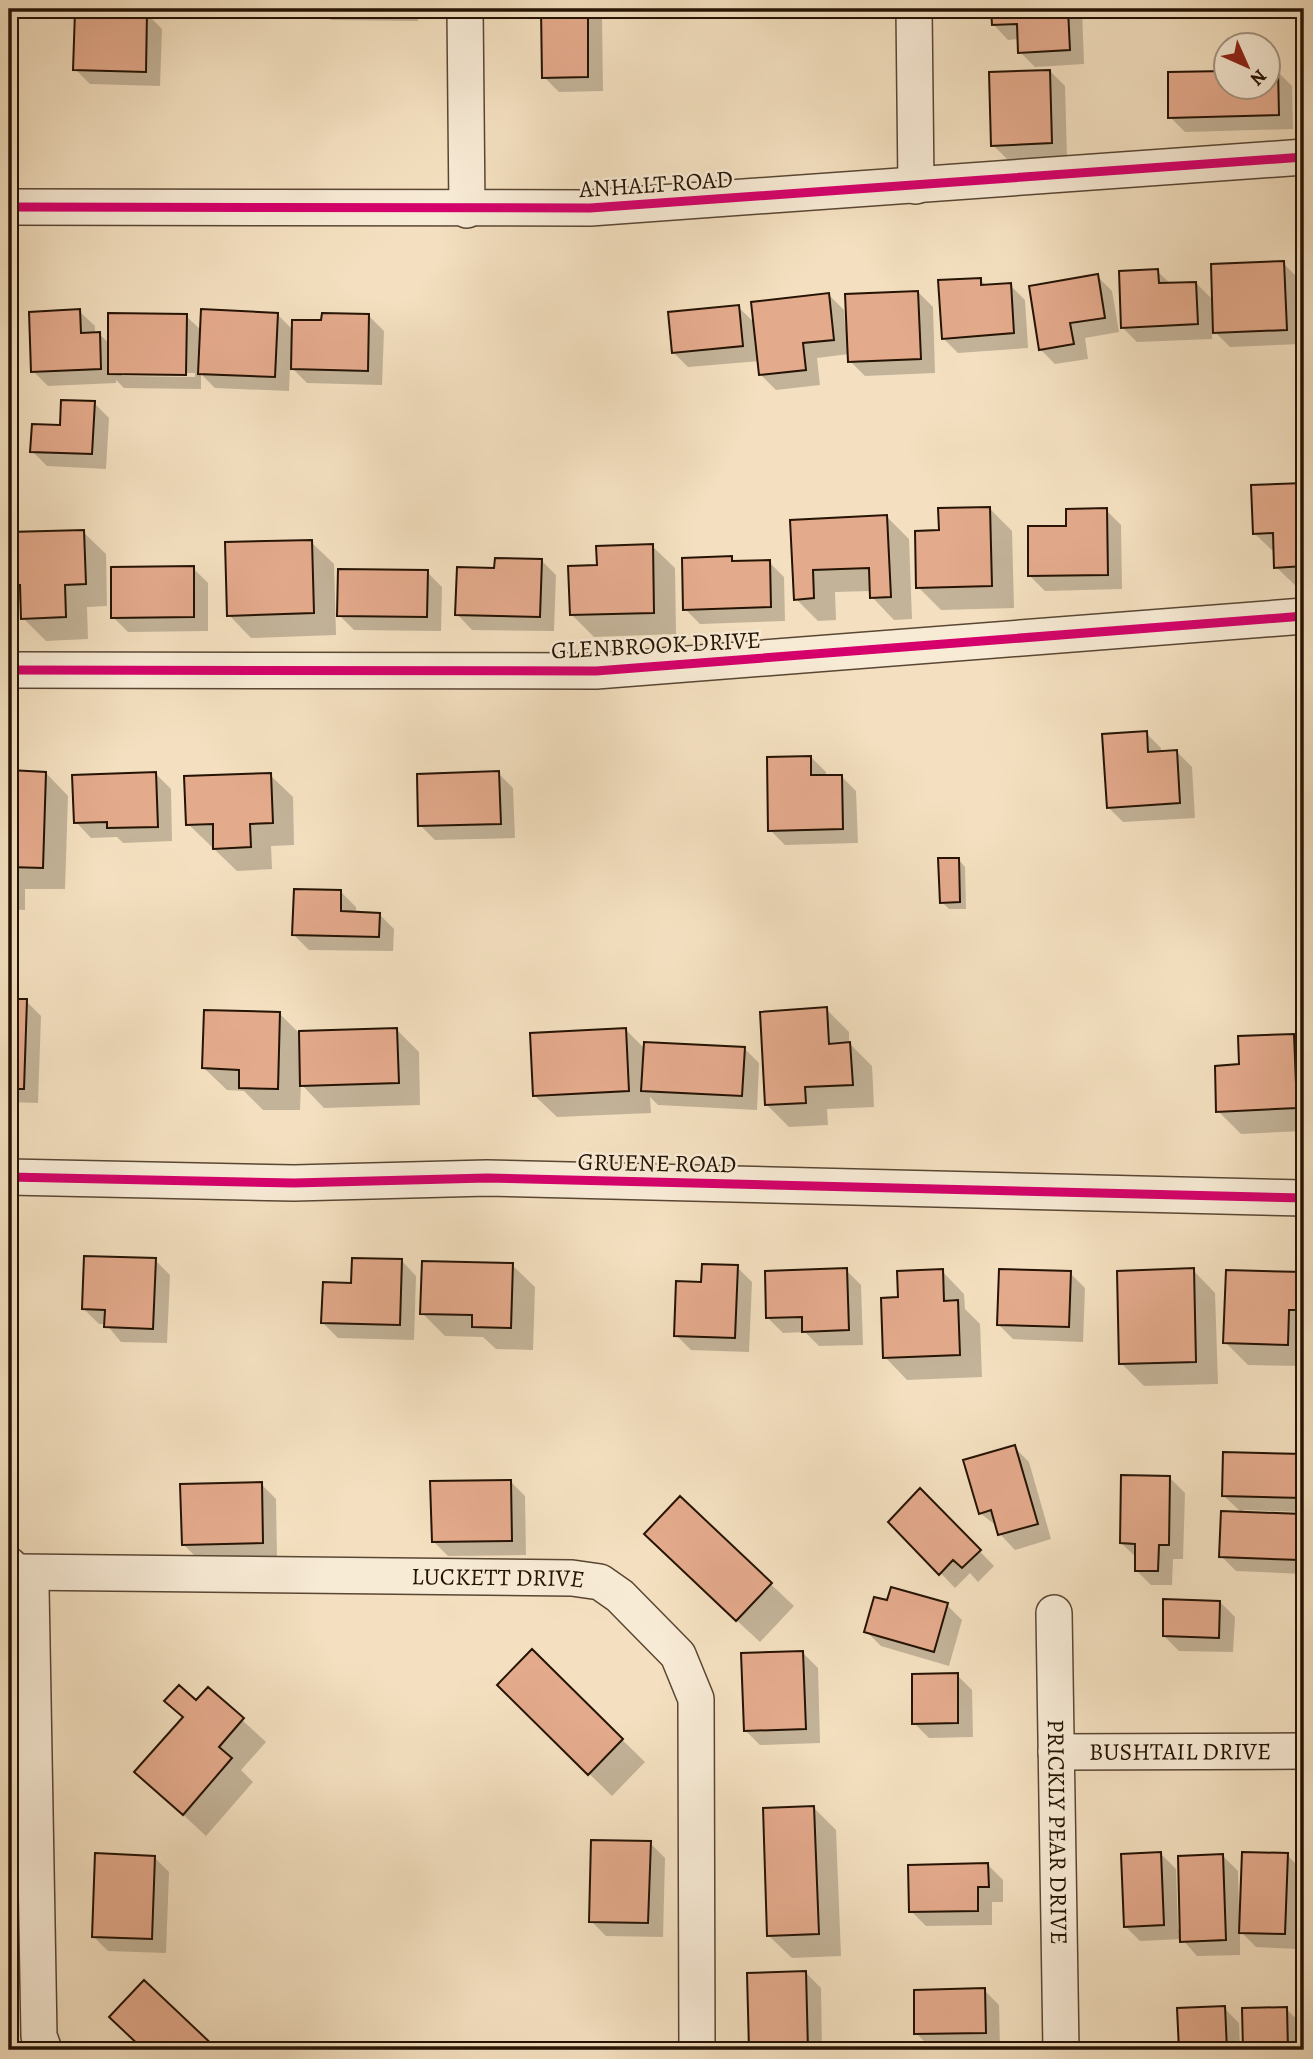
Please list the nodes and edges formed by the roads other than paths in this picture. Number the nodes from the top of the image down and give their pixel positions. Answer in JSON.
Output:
{"nodes":[{"id":1,"x":465,"y":9,"type":"edge"},
{"id":2,"x":914,"y":9,"type":"edge"},
{"id":3,"x":1304,"y":157,"type":"edge"},
{"id":4,"x":916,"y":186,"type":"junction"},
{"id":5,"x":9,"y":207,"type":"edge"},
{"id":6,"x":467,"y":210,"type":"junction"},
{"id":7,"x":1304,"y":616,"type":"edge"},
{"id":8,"x":9,"y":670,"type":"edge"},
{"id":9,"x":9,"y":1177,"type":"edge"},
{"id":10,"x":1304,"y":1198,"type":"edge"},
{"id":11,"x":13,"y":1568,"type":"edge"},
{"id":12,"x":1054,"y":1613,"type":"dead end"},
{"id":13,"x":1304,"y":1751,"type":"edge"},
{"id":14,"x":1056,"y":1752,"type":"junction"},
{"id":15,"x":44,"y":2050,"type":"edge"},
{"id":16,"x":696,"y":2050,"type":"edge"},
{"id":17,"x":1061,"y":2050,"type":"edge"}],
"edges":[{"from":1,"to":6,"type":"street"},
{"from":2,"to":4,"type":"street"},
{"from":3,"to":4,"type":"street","name":"ANHALT ROAD"},
{"from":4,"to":6,"type":"street","name":"ANHALT ROAD"},
{"from":5,"to":6,"type":"street","name":"ANHALT ROAD"},
{"from":7,"to":8,"type":"street","name":"GLENBROOK DRIVE"},
{"from":9,"to":10,"type":"street","name":"GRUENE ROAD"},
{"from":11,"to":15,"type":"street"},
{"from":11,"to":16,"type":"street","name":"LUCKETT DRIVE"},
{"from":12,"to":14,"type":"street","name":"PRICKLY PEAR DRIVE"},
{"from":13,"to":14,"type":"street","name":"BUSHTAIL DRIVE"},
{"from":14,"to":17,"type":"street","name":"PRICKLY PEAR DRIVE"}]}
